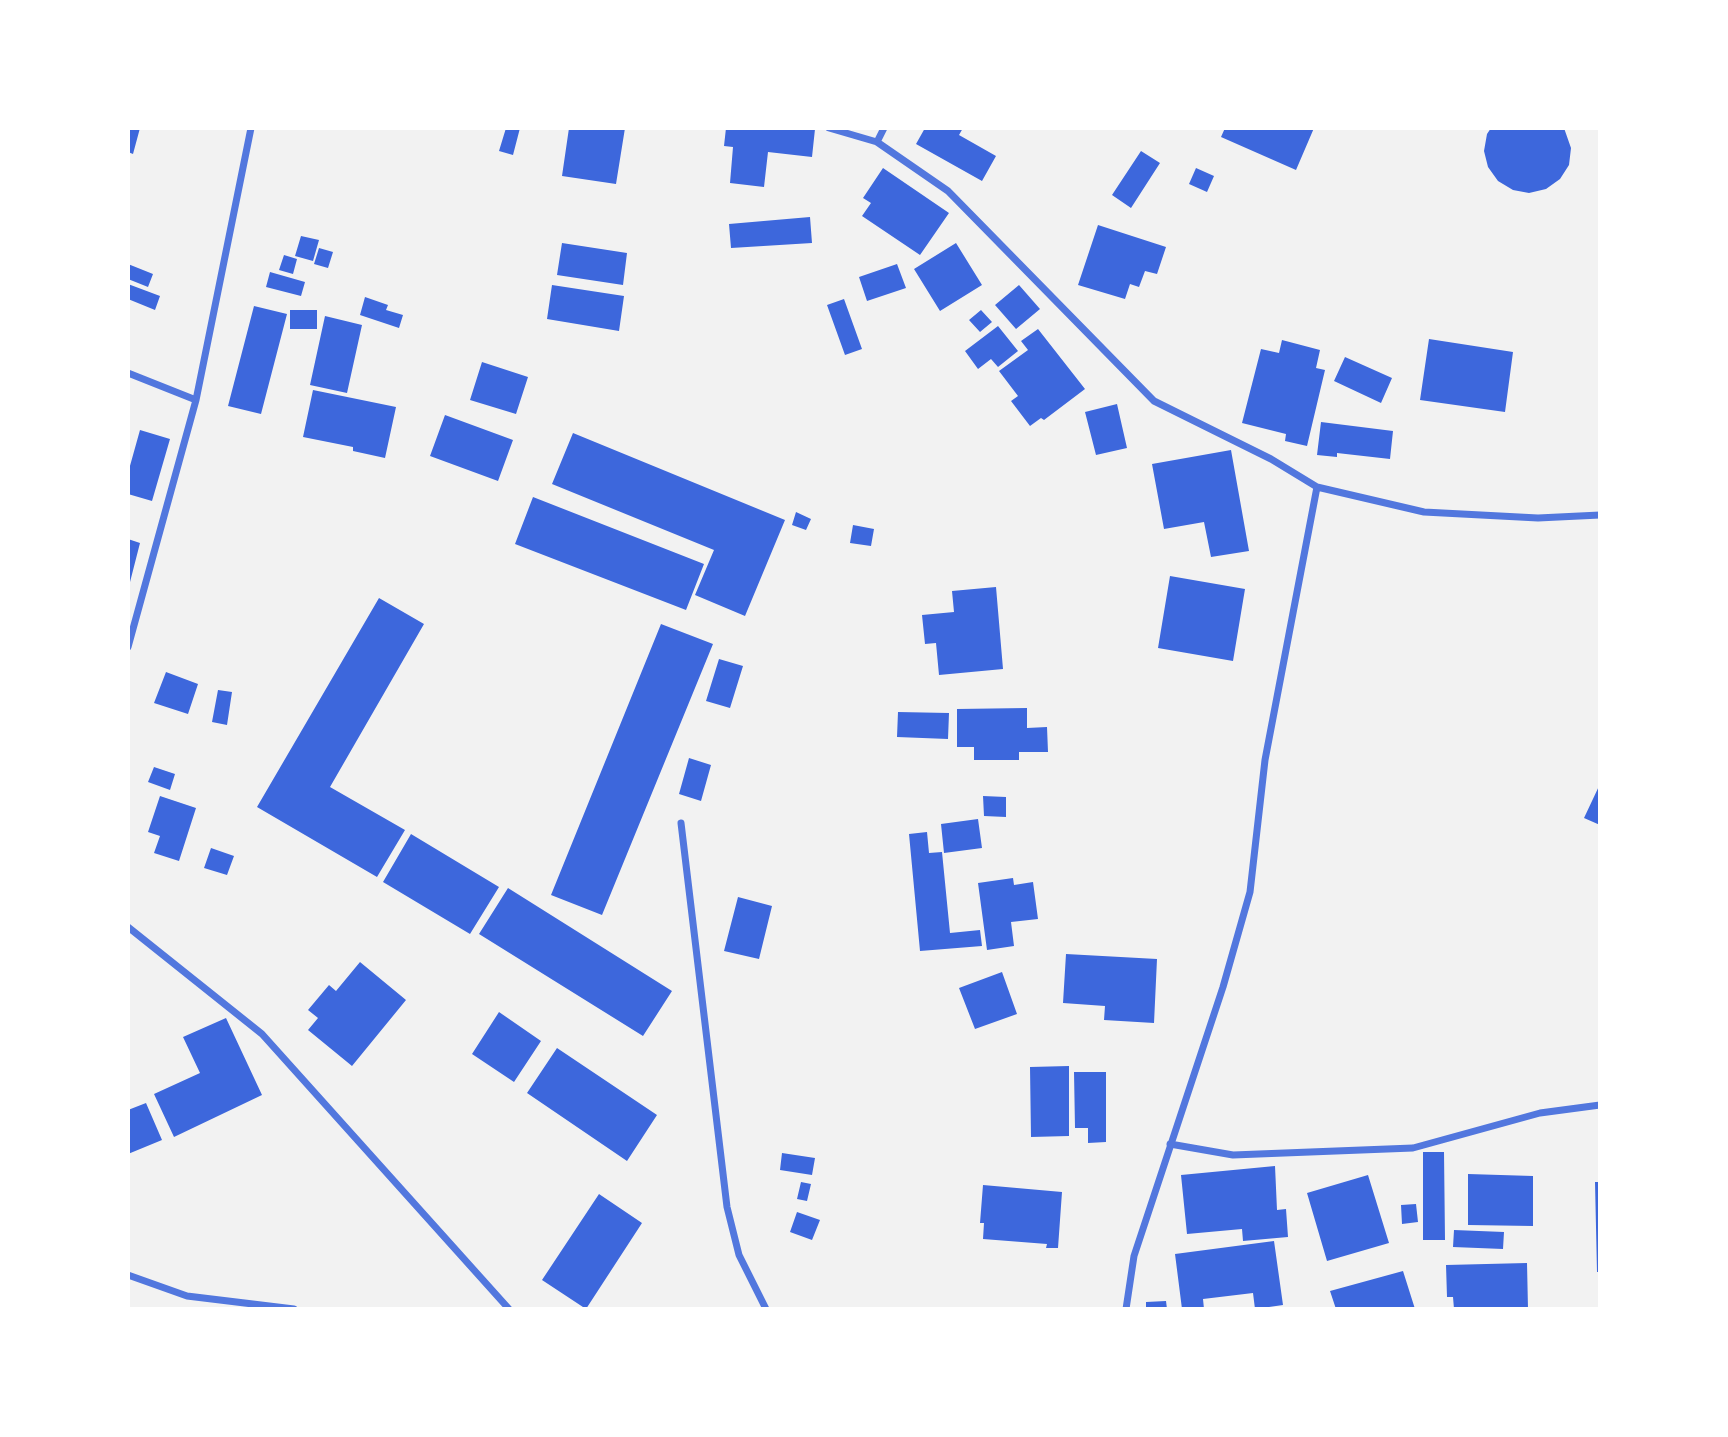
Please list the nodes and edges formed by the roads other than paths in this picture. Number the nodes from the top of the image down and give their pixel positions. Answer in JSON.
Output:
{"nodes":[{"id":1,"x":251,"y":128,"type":"edge"},
{"id":2,"x":829,"y":128,"type":"edge"},
{"id":3,"x":884,"y":128,"type":"edge"},
{"id":4,"x":877,"y":142,"type":"junction"},
{"id":5,"x":128,"y":373,"type":"edge"},
{"id":6,"x":196,"y":400,"type":"junction"},
{"id":7,"x":1317,"y":487,"type":"junction"},
{"id":8,"x":1600,"y":515,"type":"edge"},
{"id":9,"x":128,"y":648,"type":"edge"},
{"id":10,"x":681,"y":823,"type":"dead end"},
{"id":11,"x":128,"y":928,"type":"edge"},
{"id":12,"x":1600,"y":1105,"type":"edge"},
{"id":13,"x":1170,"y":1144,"type":"junction"},
{"id":14,"x":128,"y":1276,"type":"edge"},
{"id":15,"x":294,"y":1309,"type":"edge"},
{"id":16,"x":509,"y":1309,"type":"edge"},
{"id":17,"x":766,"y":1309,"type":"edge"},
{"id":18,"x":1126,"y":1309,"type":"edge"}],
"edges":[{"from":1,"to":6,"type":"street"},
{"from":2,"to":4,"type":"street"},
{"from":3,"to":4,"type":"street"},
{"from":4,"to":7,"type":"street"},
{"from":5,"to":6,"type":"street"},
{"from":6,"to":9,"type":"street"},
{"from":7,"to":8,"type":"street"},
{"from":7,"to":13,"type":"street"},
{"from":10,"to":17,"type":"street"},
{"from":11,"to":16,"type":"street"},
{"from":12,"to":13,"type":"street"},
{"from":13,"to":18,"type":"street"},
{"from":14,"to":15,"type":"street"}]}
